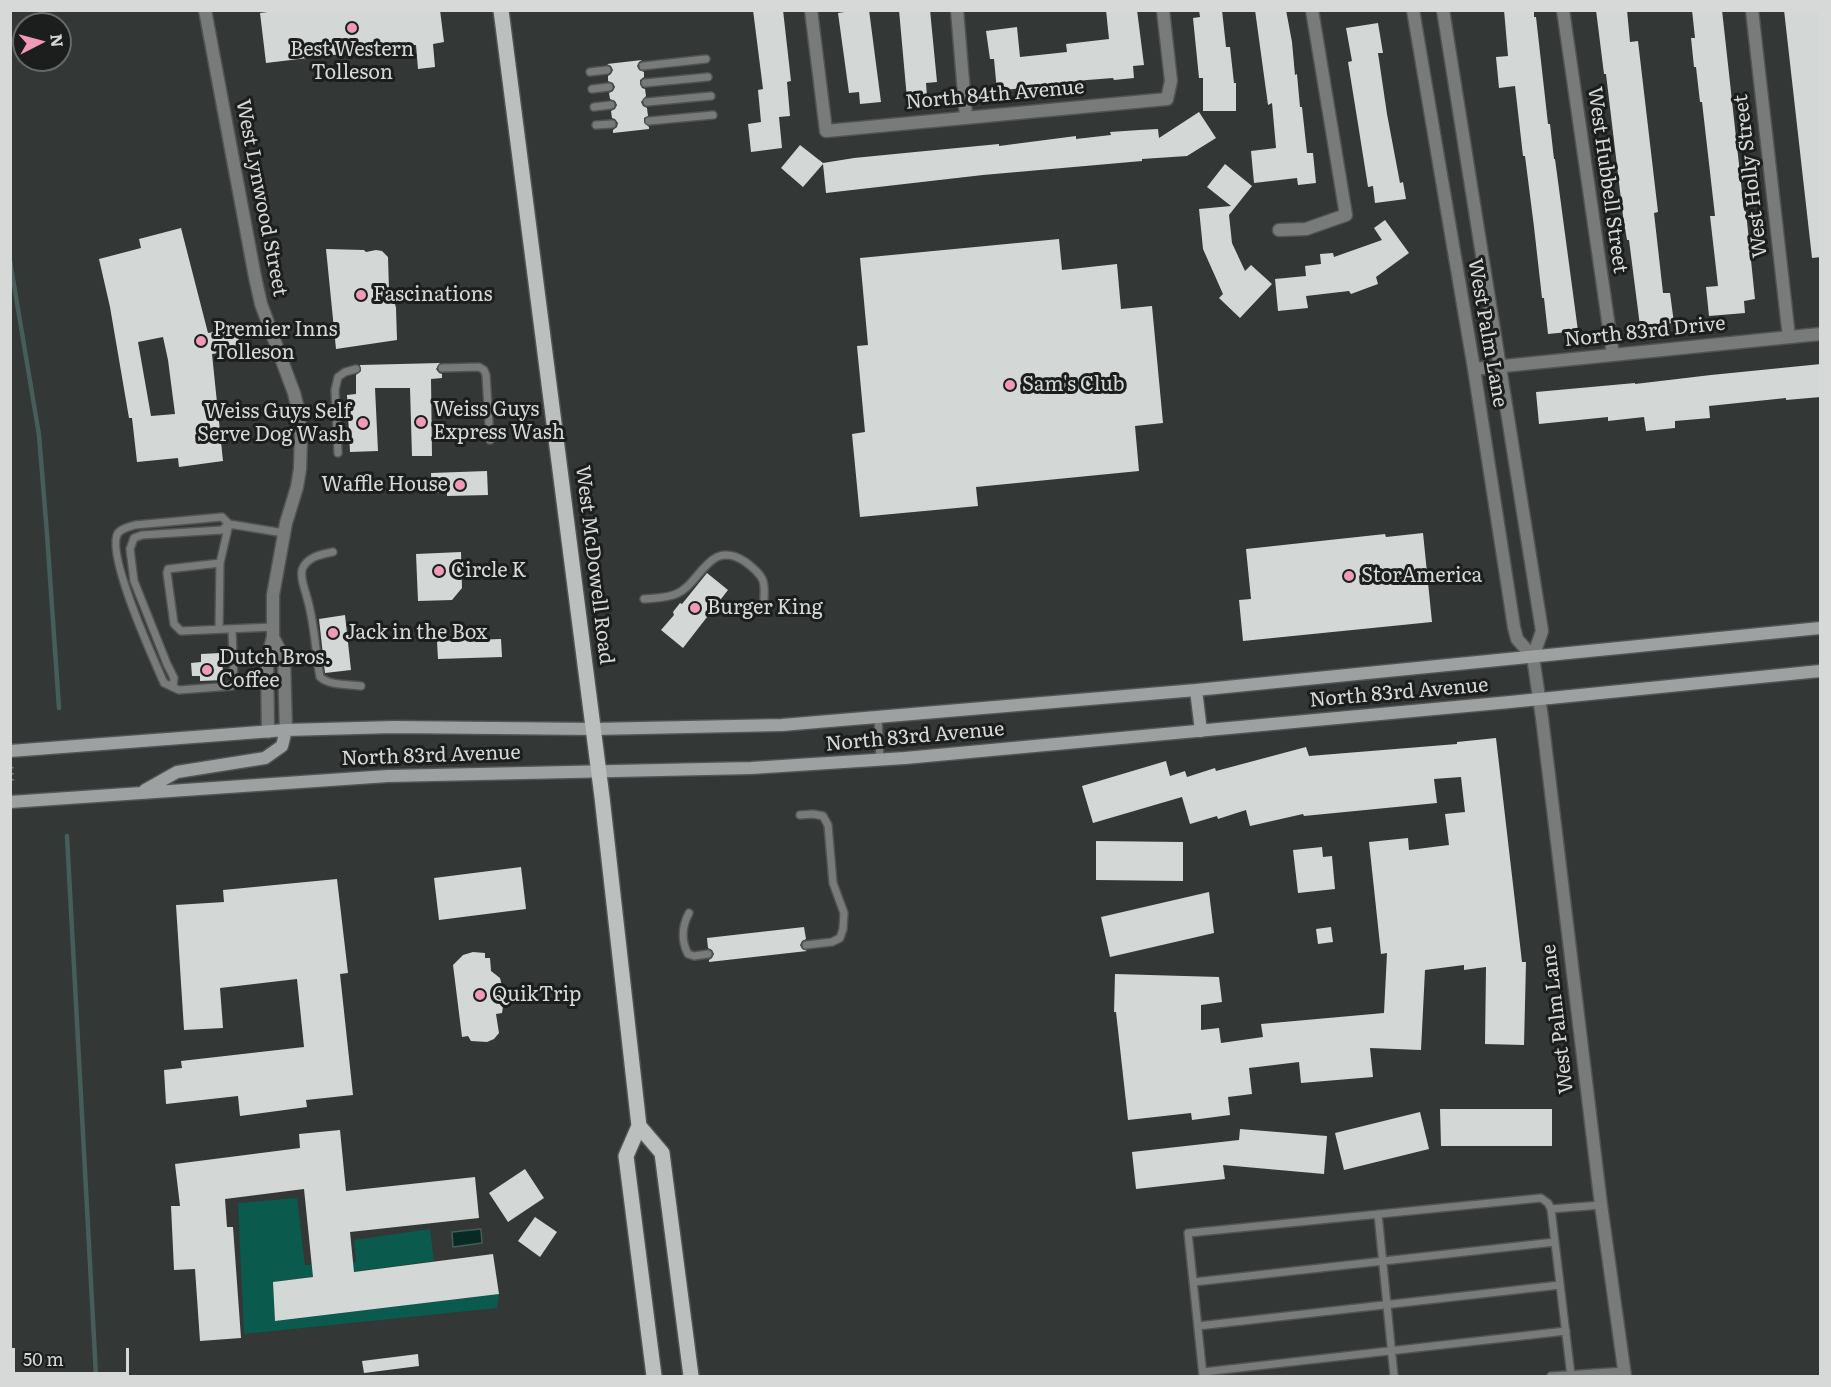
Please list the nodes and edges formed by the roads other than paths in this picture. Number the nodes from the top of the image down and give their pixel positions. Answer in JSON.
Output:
{"nodes":[{"id":1,"x":205,"y":10,"type":"edge"},
{"id":2,"x":501,"y":10,"type":"edge"},
{"id":3,"x":811,"y":10,"type":"edge"},
{"id":4,"x":957,"y":10,"type":"edge"},
{"id":5,"x":1163,"y":10,"type":"edge"},
{"id":6,"x":1312,"y":10,"type":"edge"},
{"id":7,"x":1413,"y":10,"type":"edge"},
{"id":8,"x":1443,"y":10,"type":"edge"},
{"id":9,"x":1563,"y":10,"type":"edge"},
{"id":10,"x":1752,"y":10,"type":"edge"},
{"id":11,"x":706,"y":59,"type":"dead end"},
{"id":12,"x":643,"y":66,"type":"dead end"},
{"id":13,"x":607,"y":70,"type":"dead end"},
{"id":14,"x":590,"y":72,"type":"dead end"},
{"id":15,"x":708,"y":77,"type":"dead end"},
{"id":16,"x":645,"y":84,"type":"dead end"},
{"id":17,"x":609,"y":87,"type":"dead end"},
{"id":18,"x":592,"y":89,"type":"dead end"},
{"id":19,"x":711,"y":96,"type":"dead end"},
{"id":20,"x":647,"y":102,"type":"dead end"},
{"id":21,"x":611,"y":105,"type":"dead end"},
{"id":22,"x":594,"y":107,"type":"dead end"},
{"id":23,"x":712,"y":115,"type":"dead end"},
{"id":24,"x":966,"y":117,"type":"junction"},
{"id":25,"x":649,"y":121,"type":"dead end"},
{"id":26,"x":612,"y":124,"type":"dead end"},
{"id":27,"x":596,"y":125,"type":"dead end"},
{"id":28,"x":1279,"y":230,"type":"dead end"},
{"id":29,"x":1821,"y":334,"type":"edge"},
{"id":30,"x":1789,"y":337,"type":"junction"},
{"id":31,"x":1613,"y":355,"type":"junction"},
{"id":32,"x":1500,"y":366,"type":"junction"},
{"id":33,"x":442,"y":368,"type":"dead end"},
{"id":34,"x":356,"y":369,"type":"dead end"},
{"id":35,"x":1474,"y":369,"type":"junction"},
{"id":36,"x":490,"y":440,"type":"dead end"},
{"id":37,"x":338,"y":453,"type":"dead end"},
{"id":38,"x":229,"y":524,"type":"junction"},
{"id":39,"x":284,"y":533,"type":"junction"},
{"id":40,"x":333,"y":552,"type":"dead end"},
{"id":41,"x":220,"y":563,"type":"junction"},
{"id":42,"x":644,"y":599,"type":"dead end"},
{"id":43,"x":764,"y":600,"type":"dead end"},
{"id":44,"x":1821,"y":628,"type":"edge"},
{"id":45,"x":219,"y":629,"type":"junction"},
{"id":46,"x":232,"y":629,"type":"junction"},
{"id":47,"x":273,"y":632,"type":"junction"},
{"id":48,"x":1533,"y":657,"type":"junction"},
{"id":49,"x":1821,"y":671,"type":"edge"},
{"id":50,"x":361,"y":686,"type":"dead end"},
{"id":51,"x":173,"y":687,"type":"junction"},
{"id":52,"x":1196,"y":690,"type":"junction"},
{"id":53,"x":1539,"y":699,"type":"junction"},
{"id":54,"x":878,"y":718,"type":"junction"},
{"id":55,"x":594,"y":729,"type":"junction"},
{"id":56,"x":286,"y":730,"type":"junction"},
{"id":57,"x":1201,"y":731,"type":"junction"},
{"id":58,"x":268,"y":732,"type":"junction"},
{"id":59,"x":10,"y":751,"type":"edge"},
{"id":60,"x":880,"y":760,"type":"junction"},
{"id":61,"x":599,"y":771,"type":"junction"},
{"id":62,"x":142,"y":792,"type":"junction"},
{"id":63,"x":10,"y":802,"type":"edge"},
{"id":64,"x":800,"y":815,"type":"dead end"},
{"id":65,"x":689,"y":913,"type":"dead end"},
{"id":66,"x":806,"y":945,"type":"dead end"},
{"id":67,"x":708,"y":954,"type":"dead end"},
{"id":68,"x":639,"y":1126,"type":"junction"},
{"id":69,"x":1601,"y":1205,"type":"junction"},
{"id":70,"x":1551,"y":1209,"type":"junction"},
{"id":71,"x":1378,"y":1214,"type":"junction"},
{"id":72,"x":1555,"y":1242,"type":"junction"},
{"id":73,"x":1383,"y":1261,"type":"junction"},
{"id":74,"x":1194,"y":1282,"type":"junction"},
{"id":75,"x":1560,"y":1285,"type":"junction"},
{"id":76,"x":1387,"y":1304,"type":"junction"},
{"id":77,"x":1198,"y":1326,"type":"junction"},
{"id":78,"x":1566,"y":1330,"type":"junction"},
{"id":79,"x":1392,"y":1349,"type":"junction"},
{"id":80,"x":1203,"y":1374,"type":"edge"},
{"id":81,"x":1625,"y":1374,"type":"edge"},
{"id":82,"x":1571,"y":1376,"type":"edge"},
{"id":83,"x":654,"y":1377,"type":"edge"},
{"id":84,"x":691,"y":1377,"type":"edge"},
{"id":85,"x":1394,"y":1377,"type":"edge"},
{"id":86,"x":1551,"y":1377,"type":"edge"}],
"edges":[{"from":1,"to":39,"type":"street","name":"West Lynwood Street"},
{"from":2,"to":55,"type":"main road","name":"West McDowell Road"},
{"from":3,"to":24,"type":"street","name":"North 84th Avenue"},
{"from":4,"to":24,"type":"street"},
{"from":5,"to":24,"type":"street","name":"North 84th Avenue"},
{"from":6,"to":28,"type":"street"},
{"from":7,"to":35,"type":"street","name":"West Palm Lane"},
{"from":8,"to":32,"type":"street","name":"West Palm Lane"},
{"from":9,"to":31,"type":"street","name":"West Hubbell Street"},
{"from":10,"to":30,"type":"street","name":"West Holly Street"},
{"from":11,"to":12,"type":"lane"},
{"from":13,"to":14,"type":"lane"},
{"from":15,"to":16,"type":"lane"},
{"from":17,"to":18,"type":"lane"},
{"from":19,"to":20,"type":"lane"},
{"from":21,"to":22,"type":"lane"},
{"from":23,"to":25,"type":"lane"},
{"from":26,"to":27,"type":"lane"},
{"from":29,"to":30,"type":"street","name":"North 83rd Drive"},
{"from":30,"to":31,"type":"street","name":"North 83rd Drive"},
{"from":31,"to":32,"type":"street","name":"North 83rd Drive"},
{"from":32,"to":35,"type":"street","name":"North 83rd Drive"},
{"from":32,"to":48,"type":"street","name":"West Palm Lane"},
{"from":33,"to":36,"type":"lane"},
{"from":34,"to":37,"type":"lane"},
{"from":35,"to":48,"type":"street","name":"West Palm Lane"},
{"from":38,"to":39,"type":"lane"},
{"from":38,"to":41,"type":"lane"},
{"from":38,"to":51,"type":"lane"},
{"from":38,"to":51,"type":"lane"},
{"from":39,"to":47,"type":"street","name":"West Lynwood Street"},
{"from":40,"to":50,"type":"lane"},
{"from":41,"to":45,"type":"lane"},
{"from":41,"to":45,"type":"lane"},
{"from":42,"to":43,"type":"lane"},
{"from":44,"to":48,"type":"main road","name":"North 83rd Avenue"},
{"from":45,"to":46,"type":"lane"},
{"from":46,"to":47,"type":"lane"},
{"from":46,"to":51,"type":"lane"},
{"from":47,"to":56,"type":"street","name":"West Lynwood Street"},
{"from":47,"to":58,"type":"street","name":"West Lynwood Street"},
{"from":48,"to":52,"type":"main road","name":"North 83rd Avenue"},
{"from":48,"to":53,"type":"street","name":"West Palm Lane"},
{"from":49,"to":53,"type":"main road","name":"North 83rd Avenue"},
{"from":52,"to":54,"type":"main road","name":"North 83rd Avenue"},
{"from":52,"to":57,"type":"main road"},
{"from":53,"to":57,"type":"main road","name":"North 83rd Avenue"},
{"from":53,"to":69,"type":"street","name":"West Palm Lane"},
{"from":54,"to":55,"type":"main road","name":"North 83rd Avenue"},
{"from":54,"to":60,"type":"lane"},
{"from":55,"to":56,"type":"main road","name":"North 83rd Avenue"},
{"from":55,"to":61,"type":"main road","name":"West McDowell Road"},
{"from":56,"to":58,"type":"main road","name":"North 83rd Avenue"},
{"from":56,"to":62,"type":"main road"},
{"from":57,"to":60,"type":"main road","name":"North 83rd Avenue"},
{"from":58,"to":59,"type":"main road","name":"North 83rd Avenue"},
{"from":60,"to":61,"type":"main road","name":"North 83rd Avenue"},
{"from":61,"to":62,"type":"main road","name":"North 83rd Avenue"},
{"from":61,"to":68,"type":"main road","name":"West McDowell Road"},
{"from":62,"to":63,"type":"main road","name":"North 83rd Avenue"},
{"from":64,"to":66,"type":"lane"},
{"from":65,"to":67,"type":"lane"},
{"from":68,"to":83,"type":"main road","name":"West McDowell Road"},
{"from":68,"to":84,"type":"main road"},
{"from":69,"to":70,"type":"lane"},
{"from":69,"to":81,"type":"street","name":"West Palm Lane"},
{"from":70,"to":71,"type":"lane"},
{"from":70,"to":72,"type":"lane"},
{"from":71,"to":73,"type":"lane"},
{"from":71,"to":74,"type":"lane"},
{"from":72,"to":73,"type":"lane"},
{"from":72,"to":75,"type":"lane"},
{"from":73,"to":74,"type":"lane"},
{"from":73,"to":76,"type":"lane"},
{"from":74,"to":77,"type":"lane"},
{"from":75,"to":76,"type":"lane"},
{"from":75,"to":78,"type":"lane"},
{"from":76,"to":77,"type":"lane"},
{"from":76,"to":79,"type":"lane"},
{"from":77,"to":80,"type":"lane"},
{"from":78,"to":79,"type":"lane"},
{"from":78,"to":82,"type":"lane"},
{"from":79,"to":80,"type":"lane"},
{"from":79,"to":85,"type":"lane"},
{"from":81,"to":82,"type":"lane"},
{"from":82,"to":86,"type":"lane"}]}
